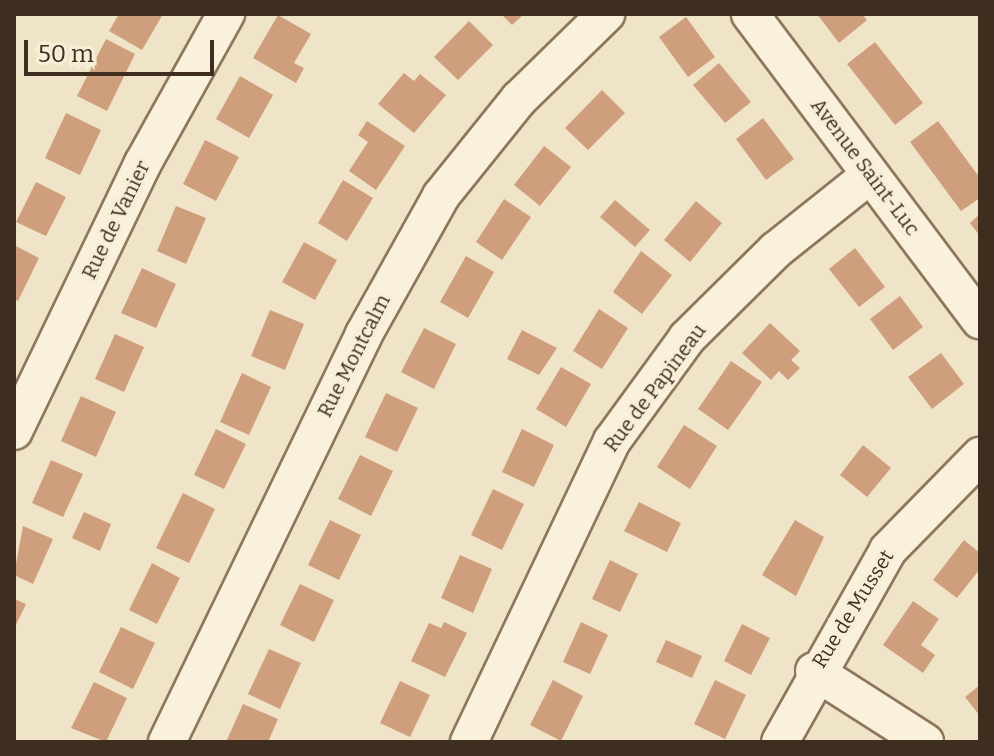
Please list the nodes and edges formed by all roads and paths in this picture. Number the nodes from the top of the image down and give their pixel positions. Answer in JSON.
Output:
{"nodes":[{"id":1,"x":226,"y":14,"type":"edge"},
{"id":2,"x":606,"y":14,"type":"edge"},
{"id":3,"x":750,"y":14,"type":"edge"},
{"id":4,"x":870,"y":175,"type":"junction"},
{"id":5,"x":980,"y":320,"type":"edge"},
{"id":6,"x":14,"y":431,"type":"edge"},
{"id":7,"x":980,"y":456,"type":"edge"},
{"id":8,"x":814,"y":671,"type":"junction"},
{"id":9,"x":167,"y":742,"type":"edge"},
{"id":10,"x":469,"y":742,"type":"edge"},
{"id":11,"x":780,"y":742,"type":"edge"},
{"id":12,"x":925,"y":742,"type":"edge"}],
"edges":[{"from":1,"to":6,"type":"street","name":"Rue de Vanier"},
{"from":2,"to":9,"type":"street","name":"Rue Montcalm"},
{"from":3,"to":4,"type":"street","name":"Avenue Saint-Luc"},
{"from":4,"to":5,"type":"street","name":"Avenue Saint-Luc"},
{"from":4,"to":10,"type":"street","name":"Rue de Papineau"},
{"from":7,"to":8,"type":"street","name":"Rue de Musset"},
{"from":8,"to":11,"type":"street","name":"Rue de Musset"},
{"from":8,"to":12,"type":"street"}]}
